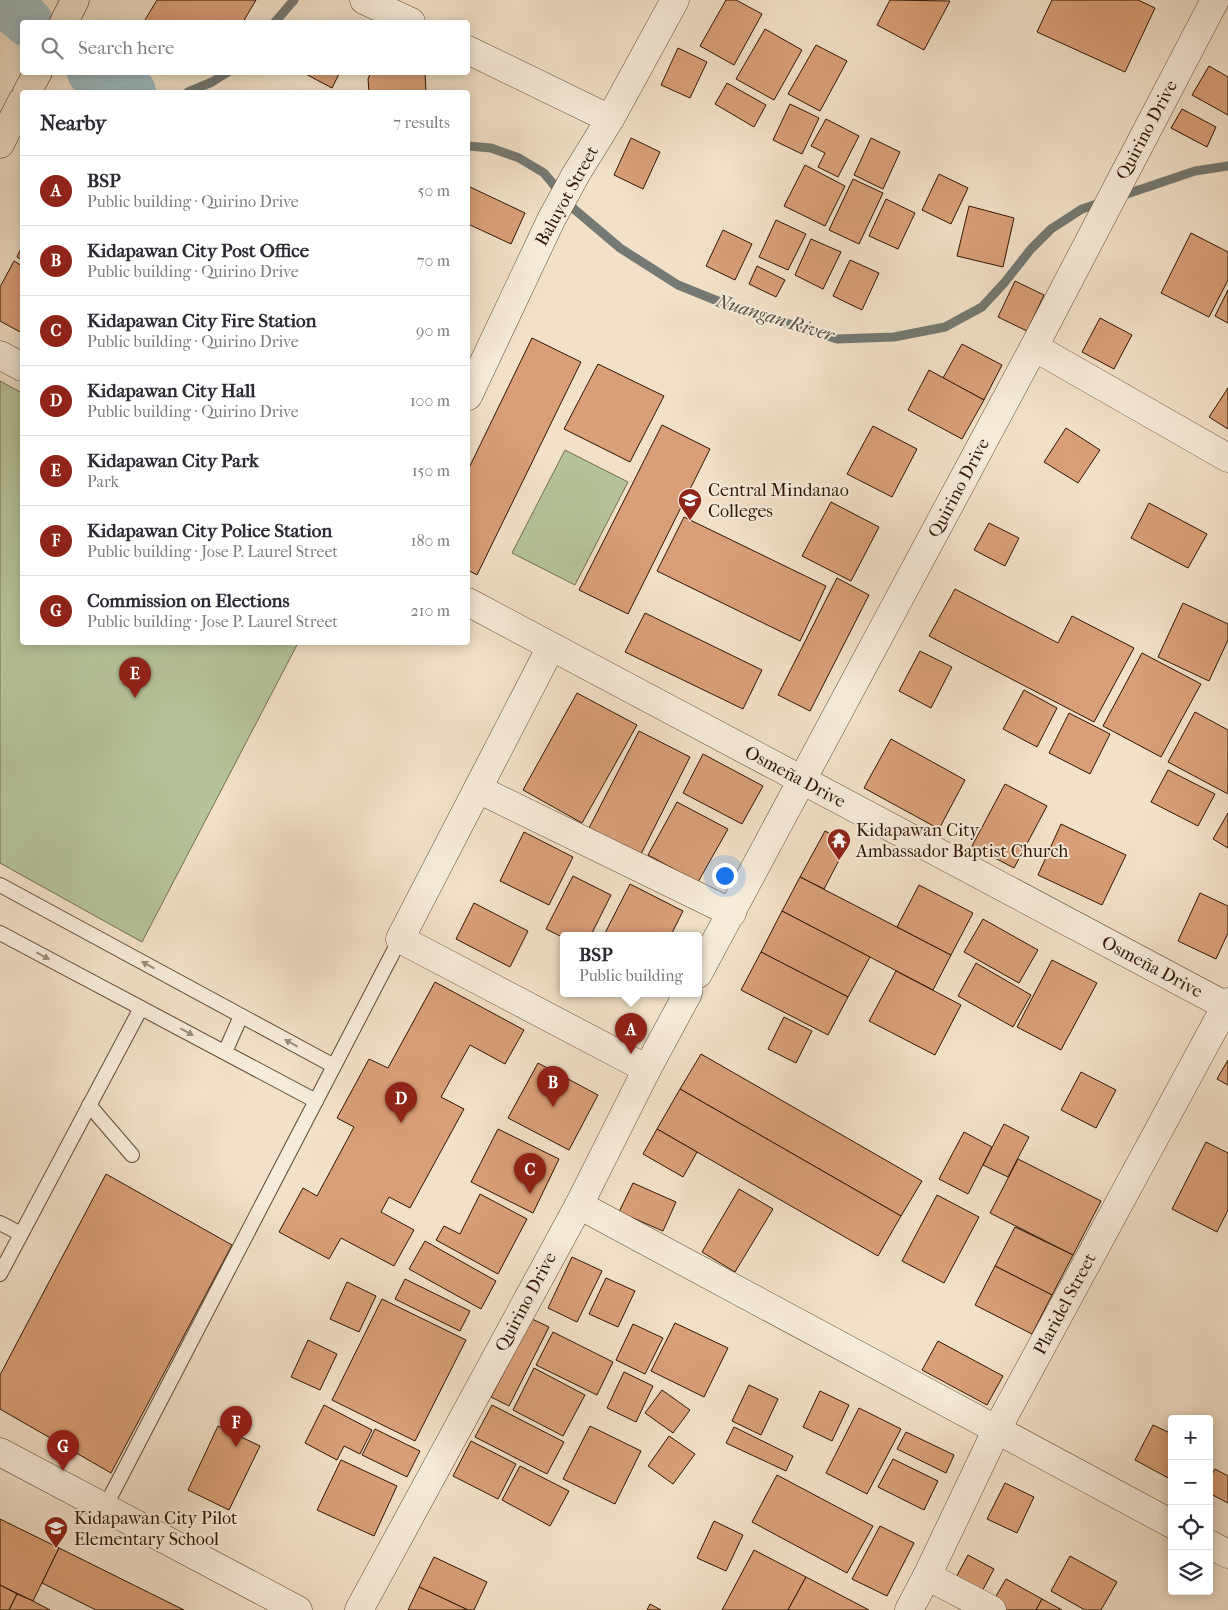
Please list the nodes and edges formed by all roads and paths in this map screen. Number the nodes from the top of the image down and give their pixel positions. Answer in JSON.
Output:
{"nodes":[{"id":1,"x":364,"y":0,"type":"edge"},
{"id":2,"x":675,"y":0,"type":"edge"},
{"id":3,"x":1215,"y":0,"type":"edge"},
{"id":4,"x":407,"y":20,"type":"edge"},
{"id":5,"x":470,"y":51,"type":"edge"},
{"id":6,"x":20,"y":105,"type":"edge"},
{"id":7,"x":610,"y":119,"type":"junction"},
{"id":8,"x":0,"y":144,"type":"edge"},
{"id":9,"x":1034,"y":347,"type":"junction"},
{"id":10,"x":0,"y":355,"type":"edge"},
{"id":11,"x":20,"y":366,"type":"edge"},
{"id":12,"x":470,"y":392,"type":"edge"},
{"id":13,"x":1228,"y":458,"type":"edge"},
{"id":14,"x":470,"y":603,"type":"edge"},
{"id":15,"x":551,"y":647,"type":"junction"},
{"id":16,"x":803,"y":781,"type":"junction"},
{"id":17,"x":478,"y":788,"type":"junction"},
{"id":18,"x":0,"y":885,"type":"edge"},
{"id":19,"x":732,"y":913,"type":"junction"},
{"id":20,"x":0,"y":933,"type":"edge"},
{"id":21,"x":400,"y":939,"type":"junction"},
{"id":22,"x":702,"y":967,"type":"edge"},
{"id":23,"x":686,"y":997,"type":"edge"},
{"id":24,"x":1227,"y":1005,"type":"edge"},
{"id":25,"x":141,"y":1008,"type":"junction"},
{"id":26,"x":241,"y":1016,"type":"junction"},
{"id":27,"x":225,"y":1052,"type":"junction"},
{"id":28,"x":334,"y":1066,"type":"junction"},
{"id":29,"x":647,"y":1069,"type":"junction"},
{"id":30,"x":316,"y":1100,"type":"junction"},
{"id":31,"x":89,"y":1105,"type":"junction"},
{"id":32,"x":132,"y":1155,"type":"dead end"},
{"id":33,"x":579,"y":1205,"type":"junction"},
{"id":34,"x":0,"y":1222,"type":"edge"},
{"id":35,"x":22,"y":1234,"type":"junction"},
{"id":36,"x":0,"y":1274,"type":"edge"},
{"id":37,"x":997,"y":1429,"type":"junction"},
{"id":38,"x":0,"y":1452,"type":"edge"},
{"id":39,"x":105,"y":1507,"type":"junction"},
{"id":40,"x":1168,"y":1522,"type":"edge"},
{"id":41,"x":1213,"y":1546,"type":"edge"},
{"id":42,"x":1228,"y":1554,"type":"edge"},
{"id":43,"x":927,"y":1576,"type":"junction"},
{"id":44,"x":298,"y":1610,"type":"edge"},
{"id":45,"x":359,"y":1610,"type":"edge"},
{"id":46,"x":909,"y":1610,"type":"edge"},
{"id":47,"x":992,"y":1610,"type":"edge"}],
"edges":[{"from":1,"to":4,"type":"street"},
{"from":2,"to":7,"type":"street","name":"Baluyot Street"},
{"from":3,"to":9,"type":"street","name":"Quirino Drive"},
{"from":5,"to":7,"type":"street"},
{"from":6,"to":8,"type":"highway"},
{"from":7,"to":12,"type":"street","name":"Baluyot Street"},
{"from":9,"to":13,"type":"street"},
{"from":9,"to":16,"type":"street","name":"Quirino Drive"},
{"from":10,"to":11,"type":"street"},
{"from":14,"to":15,"type":"street","name":"Osmeña Drive"},
{"from":15,"to":16,"type":"street","name":"Osmeña Drive"},
{"from":15,"to":17,"type":"street"},
{"from":16,"to":19,"type":"street","name":"Quirino Drive"},
{"from":16,"to":24,"type":"street","name":"Osmeña Drive"},
{"from":17,"to":19,"type":"street"},
{"from":17,"to":21,"type":"street"},
{"from":26,"to":18,"type":"lane","one_way":true},
{"from":19,"to":22,"type":"street","name":"Quirino Drive"},
{"from":20,"to":25,"type":"lane","one_way":true},
{"from":21,"to":28,"type":"lane"},
{"from":21,"to":29,"type":"street"},
{"from":23,"to":29,"type":"street","name":"Quirino Drive"},
{"from":24,"to":37,"type":"street","name":"Plaridel Street"},
{"from":25,"to":27,"type":"lane","one_way":true},
{"from":25,"to":31,"type":"lane"},
{"from":26,"to":27,"type":"lane"},
{"from":28,"to":26,"type":"lane","one_way":true},
{"from":27,"to":30,"type":"lane"},
{"from":28,"to":30,"type":"lane"},
{"from":29,"to":33,"type":"street","name":"Quirino Drive"},
{"from":30,"to":39,"type":"lane"},
{"from":31,"to":32,"type":"lane"},
{"from":31,"to":35,"type":"lane"},
{"from":33,"to":37,"type":"street"},
{"from":33,"to":45,"type":"street","name":"Quirino Drive"},
{"from":34,"to":35,"type":"lane"},
{"from":35,"to":36,"type":"lane"},
{"from":37,"to":40,"type":"street"},
{"from":37,"to":43,"type":"street","name":"Plaridel Street"},
{"from":38,"to":39,"type":"street"},
{"from":39,"to":44,"type":"street"},
{"from":41,"to":42,"type":"street"},
{"from":43,"to":46,"type":"street","name":"Plaridel Street"},
{"from":43,"to":47,"type":"street"}]}
